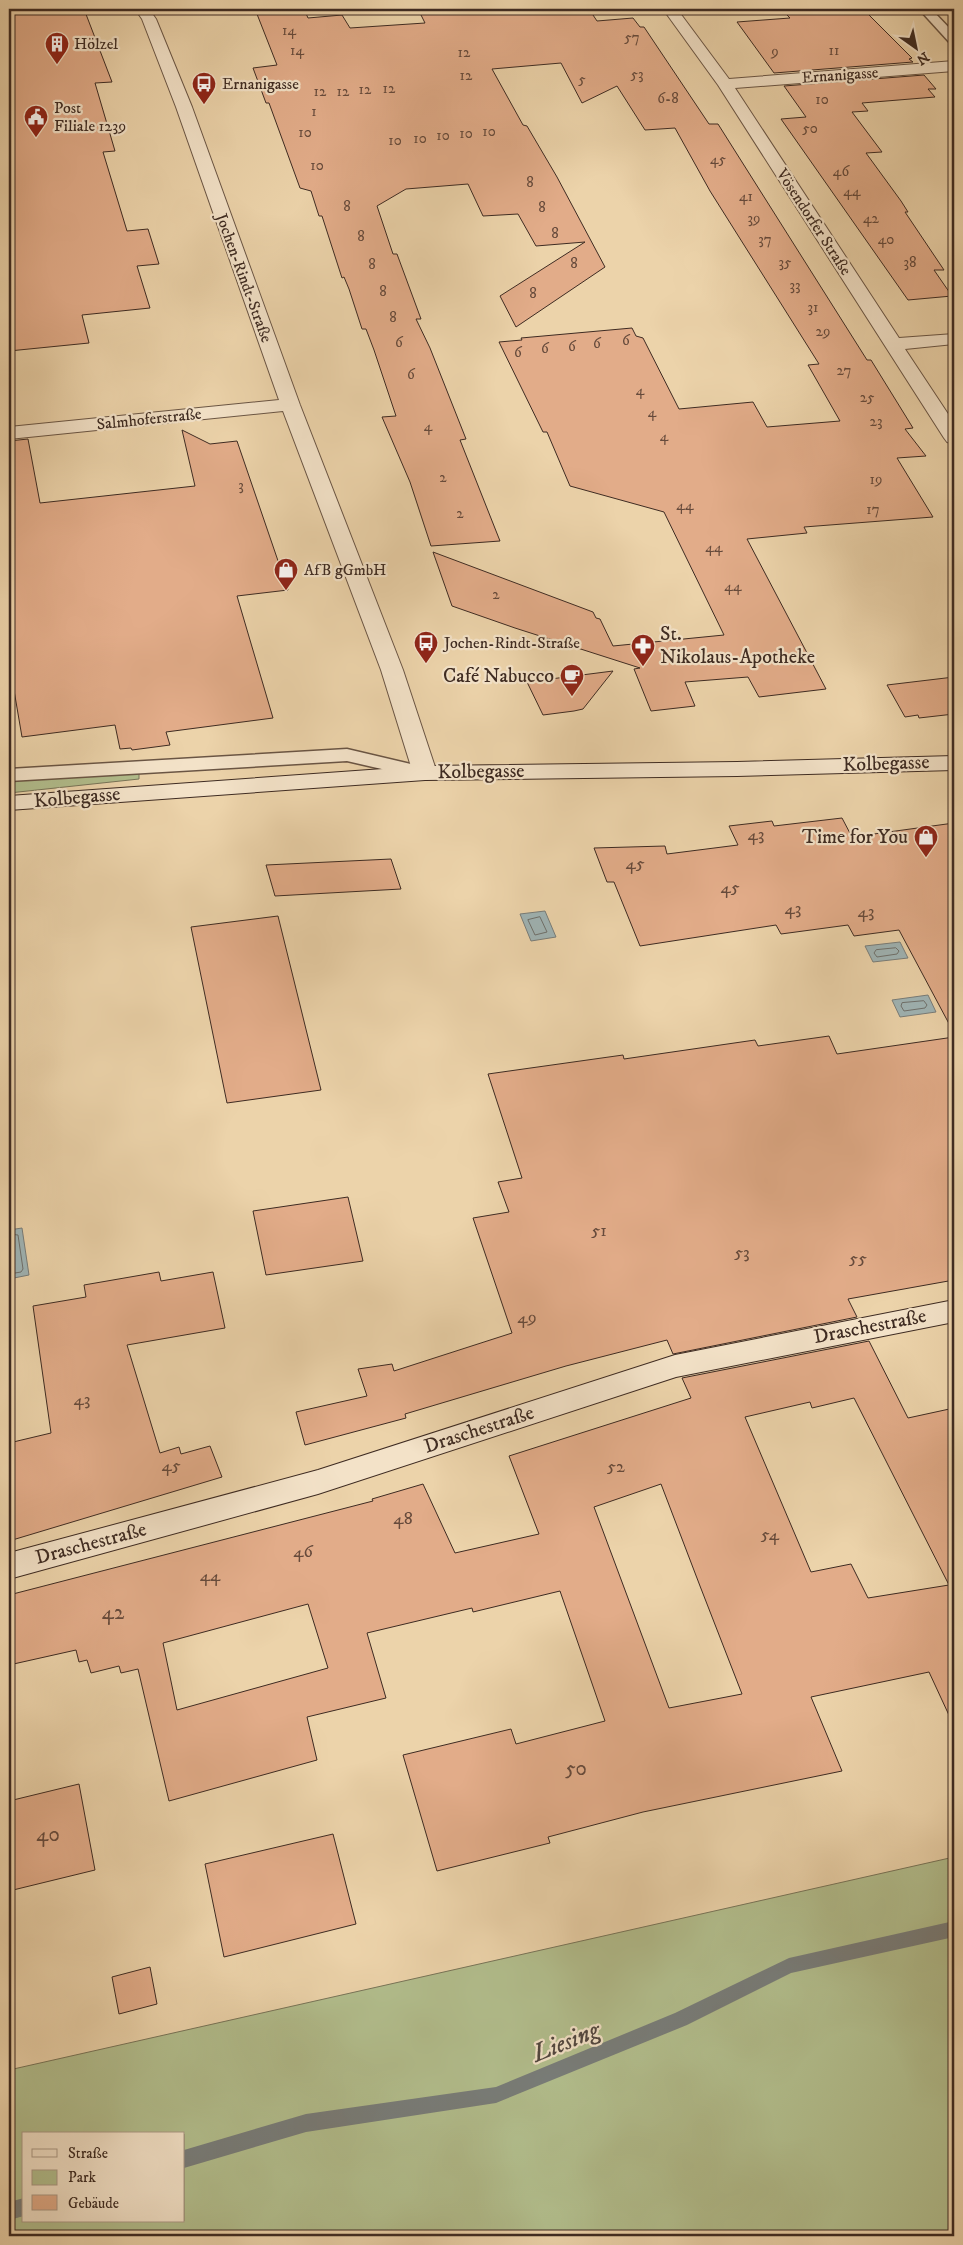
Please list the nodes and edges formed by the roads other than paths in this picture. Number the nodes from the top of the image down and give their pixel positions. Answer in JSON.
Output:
{"nodes":[{"id":1,"x":142,"y":9,"type":"edge"},
{"id":2,"x":670,"y":9,"type":"edge"},
{"id":3,"x":925,"y":9,"type":"edge"},
{"id":4,"x":954,"y":40,"type":"edge"},
{"id":5,"x":954,"y":66,"type":"edge"},
{"id":6,"x":725,"y":84,"type":"junction"},
{"id":7,"x":954,"y":339,"type":"edge"},
{"id":8,"x":893,"y":344,"type":"junction"},
{"id":9,"x":290,"y":405,"type":"junction"},
{"id":10,"x":9,"y":433,"type":"edge"},
{"id":11,"x":954,"y":438,"type":"edge"},
{"id":12,"x":954,"y":762,"type":"edge"},
{"id":13,"x":425,"y":773,"type":"junction"},
{"id":14,"x":9,"y":775,"type":"edge"},
{"id":15,"x":9,"y":803,"type":"edge"},
{"id":16,"x":954,"y":1311,"type":"edge"},
{"id":17,"x":9,"y":1566,"type":"edge"}],
"edges":[{"from":1,"to":9,"type":"street","name":"Jochen-Rindt-Straße"},
{"from":2,"to":6,"type":"street","name":"Vösendorfer Straße"},
{"from":3,"to":4,"type":"lane"},
{"from":5,"to":6,"type":"street","name":"Ernanigasse"},
{"from":6,"to":8,"type":"street","name":"Vösendorfer Straße"},
{"from":7,"to":8,"type":"street"},
{"from":8,"to":11,"type":"street","name":"Vösendorfer Straße"},
{"from":9,"to":10,"type":"street","name":"Salmhoferstraße"},
{"from":9,"to":13,"type":"street","name":"Jochen-Rindt-Straße"},
{"from":12,"to":13,"type":"street","name":"Kolbegasse"},
{"from":13,"to":14,"type":"lane"},
{"from":13,"to":15,"type":"street","name":"Kolbegasse"},
{"from":16,"to":17,"type":"street","name":"Draschestraße"}]}
